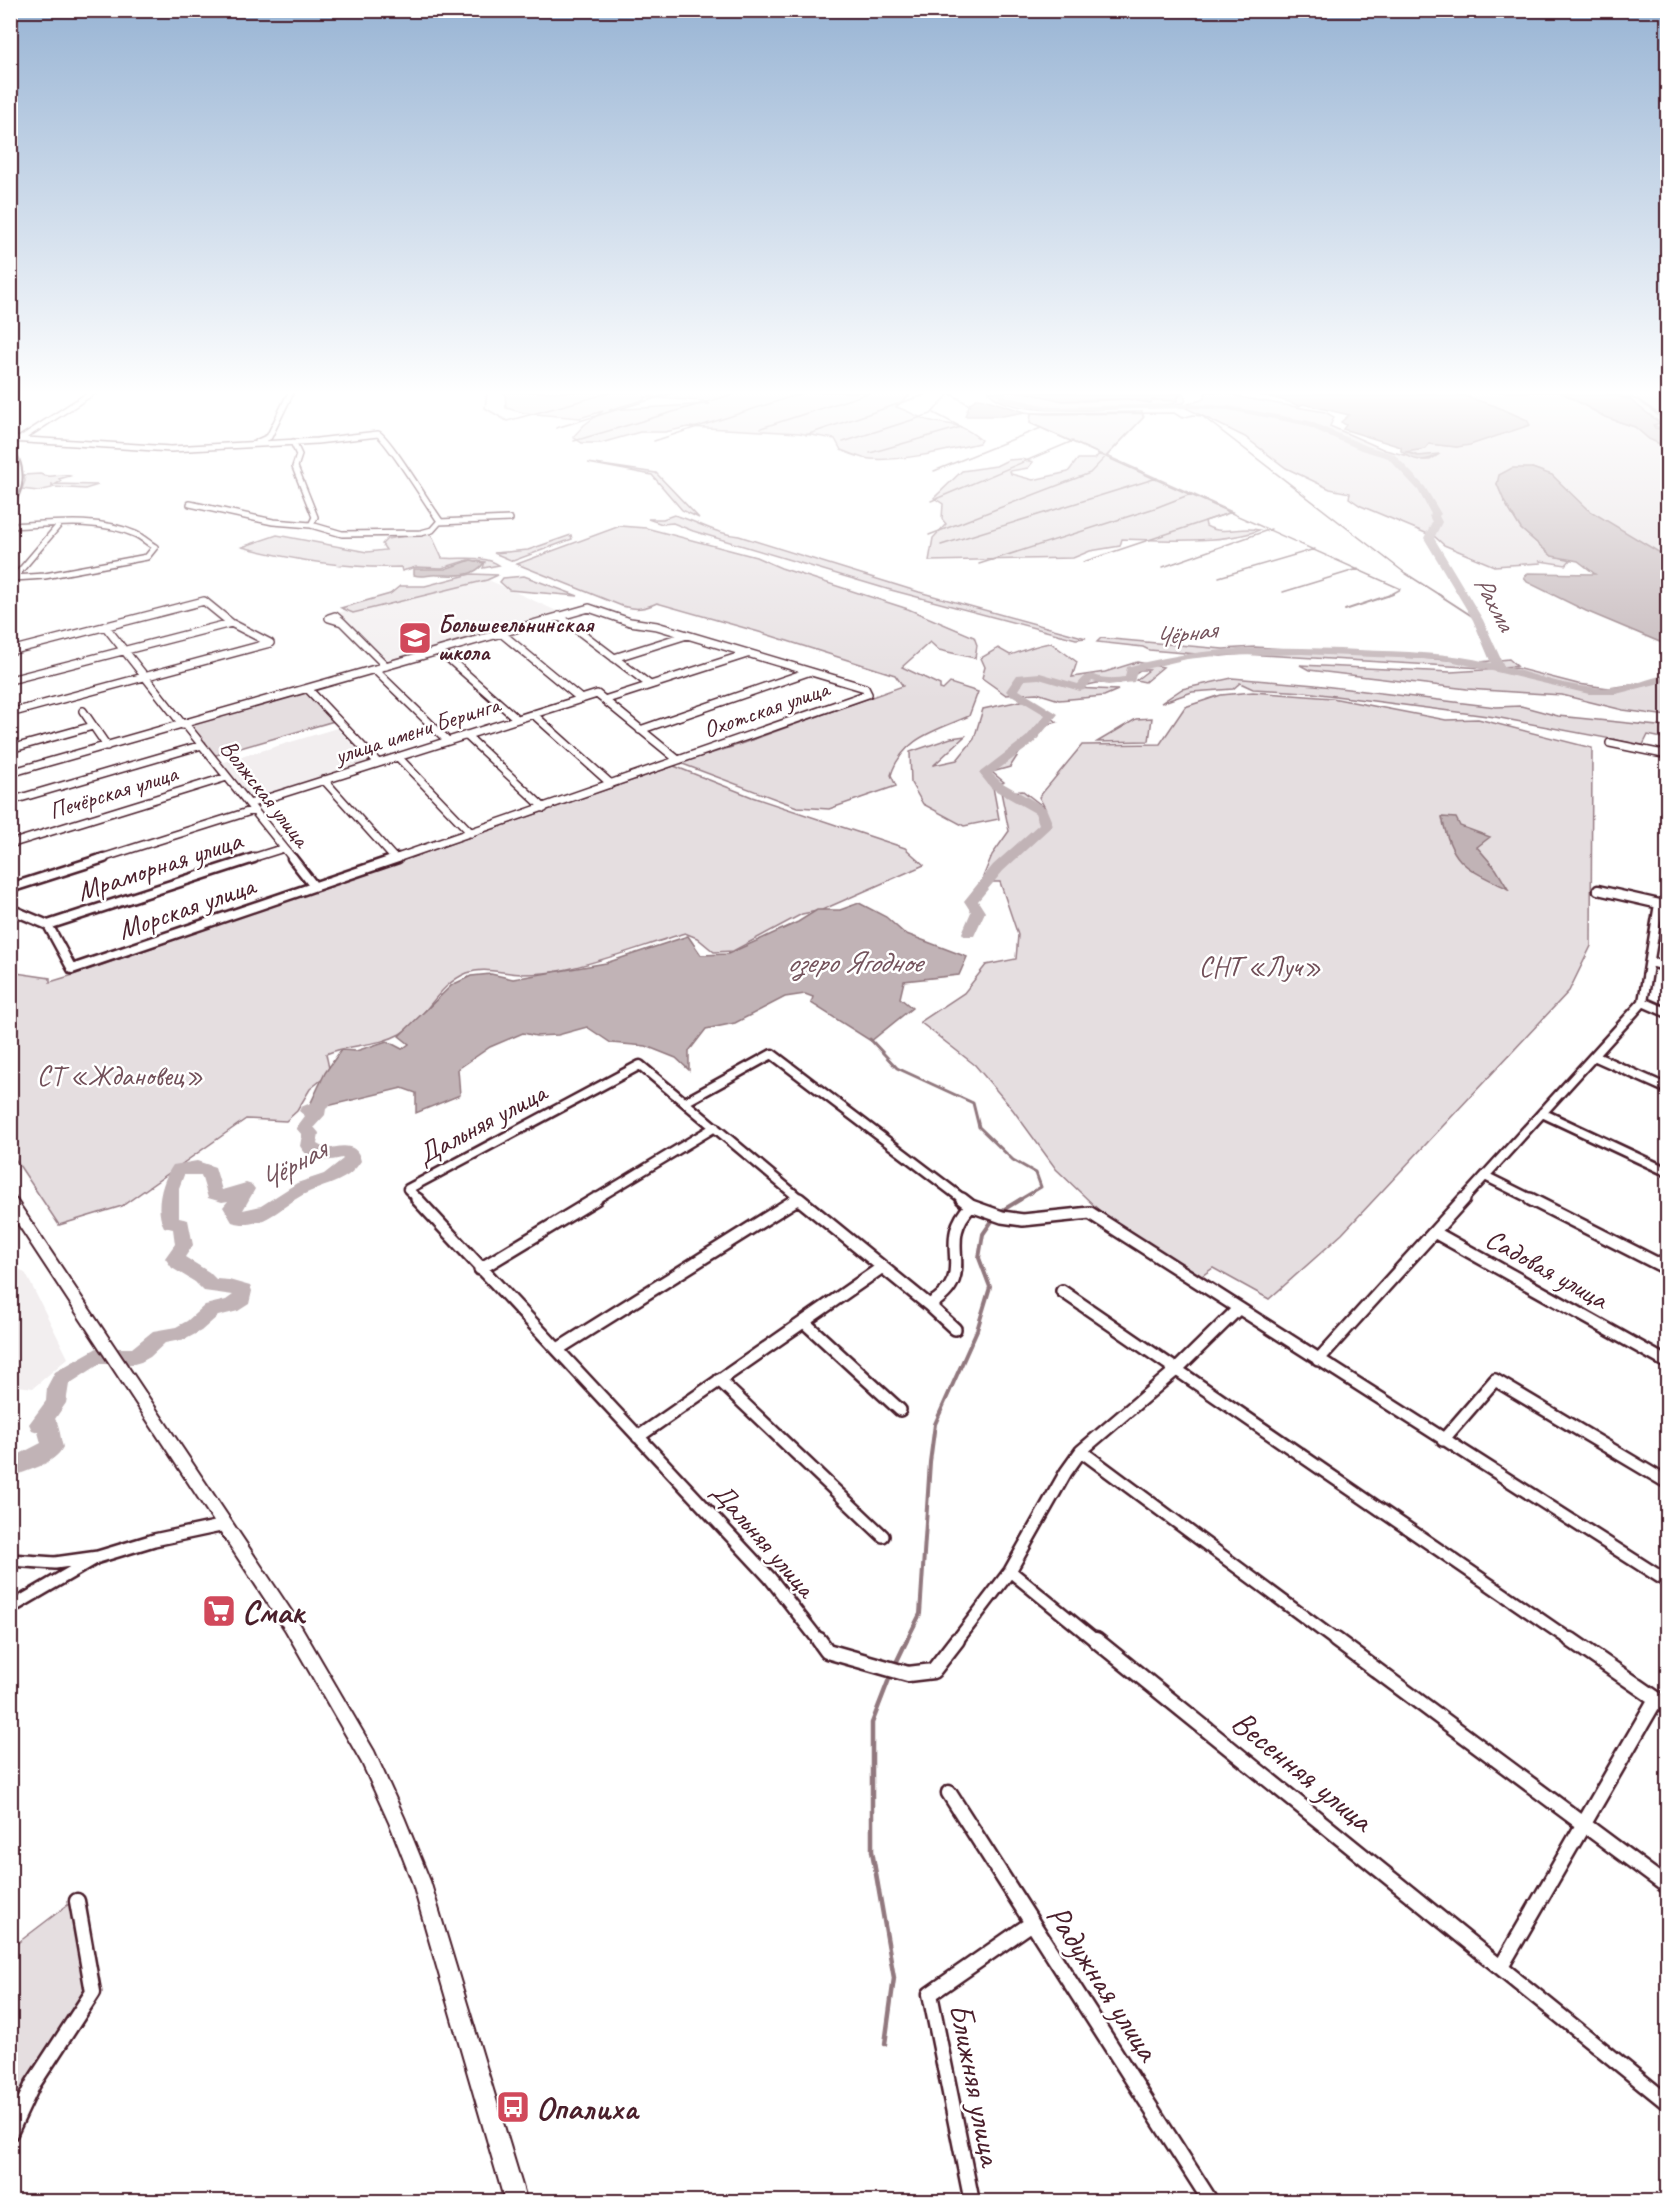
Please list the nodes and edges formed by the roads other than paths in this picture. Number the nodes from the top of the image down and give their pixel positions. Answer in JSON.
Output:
{"nodes":[{"id":1,"x":306,"y":495,"type":"edge"},
{"id":2,"x":423,"y":495,"type":"edge"},
{"id":3,"x":190,"y":504,"type":"dead end"},
{"id":4,"x":510,"y":519,"type":"dead end"},
{"id":5,"x":439,"y":523,"type":"junction"},
{"id":6,"x":59,"y":525,"type":"junction"},
{"id":7,"x":311,"y":525,"type":"junction"},
{"id":8,"x":10,"y":526,"type":"edge"},
{"id":9,"x":559,"y":616,"type":"junction"},
{"id":10,"x":342,"y":622,"type":"dead end"},
{"id":11,"x":231,"y":623,"type":"junction"},
{"id":12,"x":105,"y":626,"type":"junction"},
{"id":13,"x":501,"y":633,"type":"junction"},
{"id":14,"x":687,"y":635,"type":"junction"},
{"id":15,"x":10,"y":651,"type":"edge"},
{"id":16,"x":124,"y":651,"type":"junction"},
{"id":17,"x":440,"y":651,"type":"junction"},
{"id":18,"x":748,"y":653,"type":"junction"},
{"id":19,"x":614,"y":658,"type":"junction"},
{"id":20,"x":387,"y":666,"type":"junction"},
{"id":21,"x":375,"y":670,"type":"junction"},
{"id":22,"x":809,"y":672,"type":"junction"},
{"id":23,"x":146,"y":677,"type":"junction"},
{"id":24,"x":10,"y":680,"type":"edge"},
{"id":25,"x":650,"y":685,"type":"junction"},
{"id":26,"x":308,"y":689,"type":"junction"},
{"id":27,"x":581,"y":699,"type":"junction"},
{"id":28,"x":604,"y":700,"type":"junction"},
{"id":29,"x":83,"y":711,"type":"dead end"},
{"id":30,"x":10,"y":713,"type":"edge"},
{"id":31,"x":533,"y":714,"type":"junction"},
{"id":32,"x":517,"y":719,"type":"junction"},
{"id":33,"x":184,"y":724,"type":"junction"},
{"id":34,"x":93,"y":726,"type":"junction"},
{"id":35,"x":640,"y":729,"type":"junction"},
{"id":36,"x":466,"y":735,"type":"junction"},
{"id":37,"x":448,"y":741,"type":"junction"},
{"id":38,"x":1610,"y":743,"type":"dead end"},
{"id":39,"x":202,"y":745,"type":"junction"},
{"id":40,"x":107,"y":746,"type":"junction"},
{"id":41,"x":10,"y":749,"type":"edge"},
{"id":42,"x":1668,"y":755,"type":"edge"},
{"id":43,"x":398,"y":757,"type":"junction"},
{"id":44,"x":678,"y":760,"type":"junction"},
{"id":45,"x":378,"y":763,"type":"junction"},
{"id":46,"x":10,"y":773,"type":"edge"},
{"id":47,"x":227,"y":777,"type":"junction"},
{"id":48,"x":324,"y":780,"type":"junction"},
{"id":49,"x":612,"y":784,"type":"junction"},
{"id":50,"x":10,"y":801,"type":"edge"},
{"id":51,"x":251,"y":807,"type":"junction"},
{"id":52,"x":544,"y":808,"type":"junction"},
{"id":53,"x":471,"y":833,"type":"junction"},
{"id":54,"x":10,"y":844,"type":"edge"},
{"id":55,"x":284,"y":848,"type":"junction"},
{"id":56,"x":394,"y":859,"type":"junction"},
{"id":57,"x":314,"y":886,"type":"junction"},
{"id":58,"x":10,"y":888,"type":"edge"},
{"id":59,"x":1598,"y":890,"type":"dead end"},
{"id":60,"x":1664,"y":905,"type":"edge"},
{"id":61,"x":10,"y":909,"type":"edge"},
{"id":62,"x":48,"y":925,"type":"junction"},
{"id":63,"x":1650,"y":962,"type":"junction"},
{"id":64,"x":1668,"y":966,"type":"edge"},
{"id":65,"x":1643,"y":1002,"type":"junction"},
{"id":66,"x":1668,"y":1013,"type":"edge"},
{"id":67,"x":1594,"y":1056,"type":"junction"},
{"id":68,"x":1668,"y":1089,"type":"edge"},
{"id":69,"x":685,"y":1102,"type":"junction"},
{"id":70,"x":1542,"y":1113,"type":"junction"},
{"id":71,"x":714,"y":1127,"type":"junction"},
{"id":72,"x":1668,"y":1172,"type":"edge"},
{"id":73,"x":1485,"y":1176,"type":"junction"},
{"id":74,"x":798,"y":1198,"type":"junction"},
{"id":75,"x":10,"y":1201,"type":"edge"},
{"id":76,"x":970,"y":1206,"type":"junction"},
{"id":77,"x":1434,"y":1232,"type":"junction"},
{"id":78,"x":881,"y":1268,"type":"junction"},
{"id":79,"x":480,"y":1269,"type":"junction"},
{"id":80,"x":1668,"y":1269,"type":"edge"},
{"id":81,"x":1062,"y":1291,"type":"dead end"},
{"id":82,"x":929,"y":1305,"type":"junction"},
{"id":83,"x":1238,"y":1309,"type":"junction"},
{"id":84,"x":804,"y":1322,"type":"junction"},
{"id":85,"x":955,"y":1329,"type":"dead end"},
{"id":86,"x":558,"y":1349,"type":"junction"},
{"id":87,"x":1318,"y":1360,"type":"junction"},
{"id":88,"x":1668,"y":1363,"type":"edge"},
{"id":89,"x":1177,"y":1369,"type":"junction"},
{"id":90,"x":719,"y":1380,"type":"junction"},
{"id":91,"x":900,"y":1410,"type":"dead end"},
{"id":92,"x":638,"y":1437,"type":"junction"},
{"id":93,"x":1443,"y":1440,"type":"junction"},
{"id":94,"x":1081,"y":1451,"type":"junction"},
{"id":95,"x":1668,"y":1483,"type":"edge"},
{"id":96,"x":225,"y":1525,"type":"junction"},
{"id":97,"x":883,"y":1536,"type":"dead end"},
{"id":98,"x":98,"y":1557,"type":"junction"},
{"id":99,"x":10,"y":1560,"type":"edge"},
{"id":100,"x":1010,"y":1571,"type":"junction"},
{"id":101,"x":1668,"y":1582,"type":"edge"},
{"id":102,"x":10,"y":1608,"type":"edge"},
{"id":103,"x":1662,"y":1703,"type":"edge"},
{"id":104,"x":949,"y":1793,"type":"dead end"},
{"id":105,"x":1585,"y":1824,"type":"junction"},
{"id":106,"x":1668,"y":1887,"type":"edge"},
{"id":107,"x":77,"y":1901,"type":"dead end"},
{"id":108,"x":1032,"y":1923,"type":"junction"},
{"id":109,"x":1501,"y":1966,"type":"junction"},
{"id":110,"x":1668,"y":2103,"type":"edge"},
{"id":111,"x":10,"y":2133,"type":"edge"},
{"id":112,"x":516,"y":2202,"type":"edge"},
{"id":113,"x":972,"y":2202,"type":"edge"},
{"id":114,"x":1211,"y":2202,"type":"edge"}],
"edges":[{"from":1,"to":7,"type":"street"},
{"from":2,"to":5,"type":"street"},
{"from":3,"to":7,"type":"street"},
{"from":4,"to":5,"type":"street"},
{"from":5,"to":7,"type":"street"},
{"from":6,"to":6,"type":"street"},
{"from":6,"to":8,"type":"street"},
{"from":9,"to":13,"type":"street"},
{"from":9,"to":14,"type":"street"},
{"from":9,"to":19,"type":"street"},
{"from":10,"to":20,"type":"street"},
{"from":11,"to":12,"type":"street"},
{"from":11,"to":16,"type":"street"},
{"from":11,"to":23,"type":"street"},
{"from":12,"to":15,"type":"street"},
{"from":12,"to":16,"type":"street","name":"Волжская улица"},
{"from":13,"to":17,"type":"street"},
{"from":13,"to":27,"type":"street"},
{"from":14,"to":18,"type":"street"},
{"from":14,"to":19,"type":"street"},
{"from":16,"to":23,"type":"street","name":"Волжская улица"},
{"from":16,"to":24,"type":"street"},
{"from":17,"to":20,"type":"street"},
{"from":17,"to":32,"type":"street"},
{"from":18,"to":22,"type":"street"},
{"from":18,"to":25,"type":"street"},
{"from":19,"to":25,"type":"street"},
{"from":20,"to":21,"type":"street"},
{"from":21,"to":26,"type":"street"},
{"from":21,"to":37,"type":"street"},
{"from":22,"to":35,"type":"street"},
{"from":22,"to":44,"type":"street","name":"Охотская улица"},
{"from":23,"to":30,"type":"street"},
{"from":23,"to":33,"type":"street","name":"Волжская улица"},
{"from":25,"to":28,"type":"street"},
{"from":26,"to":33,"type":"street"},
{"from":26,"to":45,"type":"street"},
{"from":27,"to":28,"type":"street","name":"улица имени Беринга"},
{"from":27,"to":31,"type":"street","name":"улица имени Беринга"},
{"from":28,"to":35,"type":"street"},
{"from":29,"to":34,"type":"street"},
{"from":31,"to":32,"type":"street","name":"улица имени Беринга"},
{"from":31,"to":49,"type":"street"},
{"from":32,"to":36,"type":"street","name":"улица имени Беринга"},
{"from":33,"to":39,"type":"street","name":"Волжская улица"},
{"from":33,"to":40,"type":"street"},
{"from":34,"to":40,"type":"street"},
{"from":34,"to":41,"type":"street"},
{"from":35,"to":44,"type":"street"},
{"from":36,"to":37,"type":"street","name":"улица имени Беринга"},
{"from":36,"to":52,"type":"street"},
{"from":37,"to":43,"type":"street","name":"улица имени Беринга"},
{"from":38,"to":42,"type":"street"},
{"from":39,"to":47,"type":"street","name":"Волжская улица"},
{"from":39,"to":50,"type":"street"},
{"from":40,"to":46,"type":"street"},
{"from":43,"to":45,"type":"street","name":"улица имени Беринга"},
{"from":43,"to":53,"type":"street"},
{"from":44,"to":49,"type":"street","name":"Охотская улица"},
{"from":45,"to":48,"type":"street","name":"улица имени Беринга"},
{"from":47,"to":51,"type":"street","name":"Волжская улица"},
{"from":47,"to":54,"type":"street","name":"Печёрская улица"},
{"from":48,"to":51,"type":"street","name":"улица имени Беринга"},
{"from":48,"to":56,"type":"street"},
{"from":49,"to":52,"type":"street","name":"Охотская улица"},
{"from":51,"to":55,"type":"street","name":"Волжская улица"},
{"from":51,"to":58,"type":"street","name":"улица имени Беринга"},
{"from":52,"to":53,"type":"street","name":"Охотская улица"},
{"from":53,"to":56,"type":"street","name":"Морская улица"},
{"from":55,"to":57,"type":"street","name":"Волжская улица"},
{"from":55,"to":62,"type":"street","name":"Мраморная улица"},
{"from":56,"to":57,"type":"street","name":"Морская улица"},
{"from":57,"to":62,"type":"street","name":"Морская улица"},
{"from":59,"to":60,"type":"street"},
{"from":60,"to":63,"type":"street"},
{"from":61,"to":62,"type":"street"},
{"from":63,"to":64,"type":"street"},
{"from":63,"to":65,"type":"street"},
{"from":65,"to":66,"type":"street"},
{"from":65,"to":67,"type":"street","name":"Садовая улица"},
{"from":67,"to":68,"type":"street"},
{"from":67,"to":70,"type":"street","name":"Садовая улица"},
{"from":69,"to":71,"type":"street","name":"Дальняя улица"},
{"from":69,"to":76,"type":"street"},
{"from":69,"to":79,"type":"street","name":"Дальняя улица"},
{"from":70,"to":72,"type":"street"},
{"from":70,"to":73,"type":"street","name":"Садовая улица"},
{"from":71,"to":74,"type":"street","name":"Дальняя улица"},
{"from":71,"to":79,"type":"street"},
{"from":73,"to":77,"type":"street","name":"Садовая улица"},
{"from":73,"to":80,"type":"street","name":"Садовая улица"},
{"from":74,"to":78,"type":"street","name":"Дальняя улица"},
{"from":74,"to":86,"type":"street"},
{"from":75,"to":96,"type":"main road"},
{"from":76,"to":82,"type":"street"},
{"from":76,"to":83,"type":"street"},
{"from":77,"to":87,"type":"street","name":"Садовая улица"},
{"from":77,"to":88,"type":"street","name":"Садовая улица"},
{"from":78,"to":82,"type":"street","name":"Дальняя улица"},
{"from":78,"to":84,"type":"street"},
{"from":79,"to":86,"type":"street","name":"Дальняя улица"},
{"from":81,"to":89,"type":"street"},
{"from":82,"to":85,"type":"street","name":"Дальняя улица"},
{"from":83,"to":87,"type":"street"},
{"from":83,"to":89,"type":"street"},
{"from":84,"to":90,"type":"street"},
{"from":84,"to":91,"type":"street"},
{"from":86,"to":92,"type":"street","name":"Дальняя улица"},
{"from":87,"to":93,"type":"street"},
{"from":89,"to":94,"type":"street"},
{"from":89,"to":103,"type":"street"},
{"from":90,"to":92,"type":"street"},
{"from":90,"to":97,"type":"street"},
{"from":92,"to":100,"type":"street","name":"Дальняя улица"},
{"from":93,"to":95,"type":"street"},
{"from":93,"to":101,"type":"street"},
{"from":94,"to":100,"type":"street"},
{"from":94,"to":105,"type":"street"},
{"from":96,"to":98,"type":"street"},
{"from":96,"to":112,"type":"main road"},
{"from":98,"to":99,"type":"street"},
{"from":98,"to":102,"type":"street"},
{"from":100,"to":109,"type":"street","name":"Весенняя улица"},
{"from":103,"to":105,"type":"street"},
{"from":104,"to":108,"type":"street","name":"Радужная улица"},
{"from":105,"to":106,"type":"street"},
{"from":105,"to":109,"type":"street"},
{"from":107,"to":111,"type":"street"},
{"from":108,"to":113,"type":"street","name":"Ближняя улица"},
{"from":108,"to":114,"type":"street","name":"Радужная улица"},
{"from":109,"to":110,"type":"street","name":"Весенняя улица"}]}
